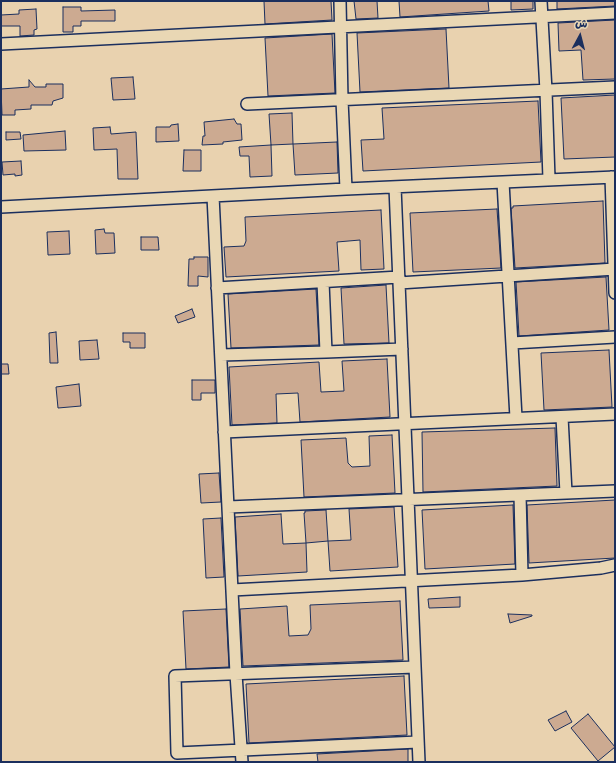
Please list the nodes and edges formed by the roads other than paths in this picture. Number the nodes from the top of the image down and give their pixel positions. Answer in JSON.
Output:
{"nodes":[{"id":1,"x":340,"y":1,"type":"edge"},
{"id":2,"x":541,"y":1,"type":"edge"},
{"id":3,"x":615,"y":13,"type":"edge"},
{"id":4,"x":541,"y":17,"type":"junction"},
{"id":5,"x":342,"y":27,"type":"junction"},
{"id":6,"x":1,"y":44,"type":"edge"},
{"id":7,"x":615,"y":87,"type":"edge"},
{"id":8,"x":546,"y":91,"type":"junction"},
{"id":9,"x":342,"y":100,"type":"junction"},
{"id":10,"x":247,"y":104,"type":"dead end"},
{"id":11,"x":613,"y":177,"type":"edge"},
{"id":12,"x":549,"y":179,"type":"junction"},
{"id":13,"x":503,"y":182,"type":"junction"},
{"id":14,"x":395,"y":187,"type":"junction"},
{"id":15,"x":346,"y":189,"type":"junction"},
{"id":16,"x":213,"y":196,"type":"junction"},
{"id":17,"x":1,"y":207,"type":"edge"},
{"id":18,"x":615,"y":269,"type":"edge"},
{"id":19,"x":508,"y":276,"type":"junction"},
{"id":20,"x":399,"y":280,"type":"junction"},
{"id":21,"x":323,"y":282,"type":"junction"},
{"id":22,"x":217,"y":288,"type":"junction"},
{"id":23,"x":615,"y":293,"type":"edge"},
{"id":24,"x":615,"y":337,"type":"edge"},
{"id":25,"x":512,"y":343,"type":"junction"},
{"id":26,"x":402,"y":349,"type":"junction"},
{"id":27,"x":326,"y":352,"type":"junction"},
{"id":28,"x":221,"y":355,"type":"junction"},
{"id":29,"x":615,"y":414,"type":"edge"},
{"id":30,"x":562,"y":417,"type":"junction"},
{"id":31,"x":516,"y":418,"type":"junction"},
{"id":32,"x":405,"y":424,"type":"junction"},
{"id":33,"x":224,"y":432,"type":"junction"},
{"id":34,"x":615,"y":491,"type":"edge"},
{"id":35,"x":566,"y":493,"type":"junction"},
{"id":36,"x":520,"y":495,"type":"junction"},
{"id":37,"x":408,"y":500,"type":"junction"},
{"id":38,"x":228,"y":507,"type":"junction"},
{"id":39,"x":615,"y":566,"type":"edge"},
{"id":40,"x":522,"y":575,"type":"junction"},
{"id":41,"x":412,"y":581,"type":"junction"},
{"id":42,"x":232,"y":590,"type":"junction"},
{"id":43,"x":415,"y":667,"type":"junction"},
{"id":44,"x":236,"y":674,"type":"junction"},
{"id":45,"x":418,"y":742,"type":"junction"},
{"id":46,"x":241,"y":750,"type":"junction"},
{"id":47,"x":242,"y":762,"type":"edge"},
{"id":48,"x":419,"y":762,"type":"edge"}],
"edges":[{"from":1,"to":5,"type":"street"},
{"from":2,"to":4,"type":"street"},
{"from":3,"to":4,"type":"street"},
{"from":4,"to":5,"type":"street"},
{"from":4,"to":8,"type":"street"},
{"from":5,"to":6,"type":"street"},
{"from":5,"to":9,"type":"street"},
{"from":7,"to":8,"type":"street"},
{"from":8,"to":9,"type":"street"},
{"from":8,"to":12,"type":"street"},
{"from":9,"to":10,"type":"street"},
{"from":9,"to":15,"type":"street"},
{"from":11,"to":12,"type":"street"},
{"from":11,"to":18,"type":"street"},
{"from":12,"to":13,"type":"street"},
{"from":13,"to":14,"type":"street"},
{"from":13,"to":19,"type":"street"},
{"from":14,"to":15,"type":"street"},
{"from":14,"to":20,"type":"street"},
{"from":15,"to":16,"type":"street"},
{"from":16,"to":17,"type":"street"},
{"from":16,"to":22,"type":"street"},
{"from":18,"to":19,"type":"street"},
{"from":18,"to":23,"type":"street"},
{"from":19,"to":20,"type":"street"},
{"from":19,"to":25,"type":"street"},
{"from":20,"to":21,"type":"street"},
{"from":20,"to":26,"type":"street"},
{"from":21,"to":22,"type":"street"},
{"from":21,"to":27,"type":"street"},
{"from":22,"to":28,"type":"street"},
{"from":24,"to":25,"type":"street"},
{"from":25,"to":31,"type":"street"},
{"from":26,"to":27,"type":"street"},
{"from":26,"to":32,"type":"street"},
{"from":27,"to":28,"type":"street"},
{"from":28,"to":33,"type":"street"},
{"from":29,"to":30,"type":"street"},
{"from":30,"to":31,"type":"street"},
{"from":30,"to":35,"type":"street"},
{"from":31,"to":32,"type":"street"},
{"from":32,"to":33,"type":"street"},
{"from":32,"to":37,"type":"street"},
{"from":33,"to":38,"type":"street"},
{"from":34,"to":35,"type":"street"},
{"from":35,"to":36,"type":"street"},
{"from":36,"to":37,"type":"street"},
{"from":36,"to":40,"type":"street"},
{"from":37,"to":38,"type":"street"},
{"from":37,"to":41,"type":"street"},
{"from":38,"to":42,"type":"street"},
{"from":39,"to":40,"type":"street"},
{"from":40,"to":41,"type":"street"},
{"from":41,"to":42,"type":"street"},
{"from":41,"to":43,"type":"street"},
{"from":42,"to":44,"type":"street"},
{"from":43,"to":44,"type":"street"},
{"from":43,"to":45,"type":"street"},
{"from":44,"to":46,"type":"street"},
{"from":44,"to":46,"type":"street"},
{"from":45,"to":46,"type":"street"},
{"from":45,"to":48,"type":"street"},
{"from":46,"to":47,"type":"street"}]}
